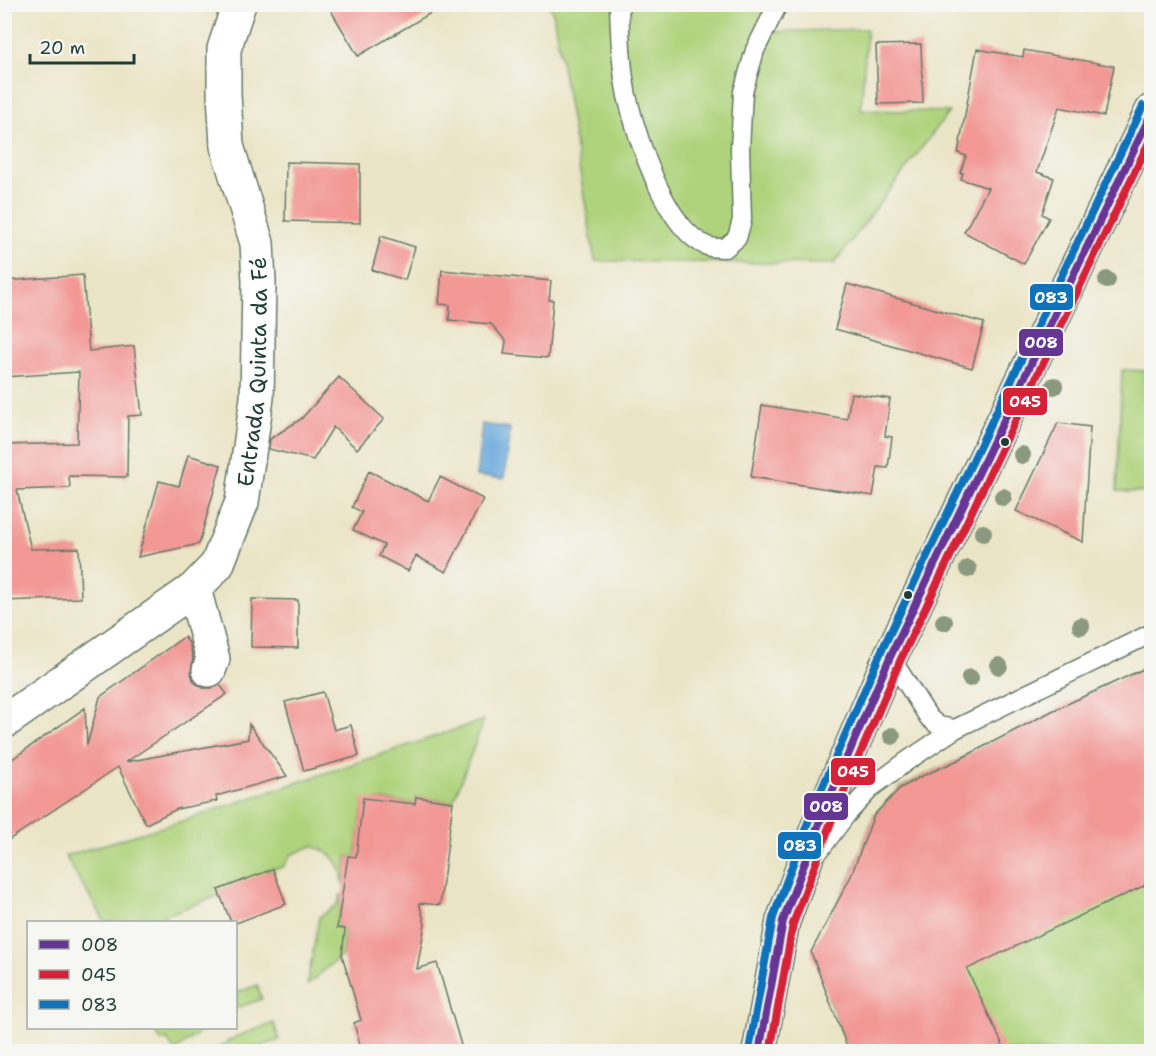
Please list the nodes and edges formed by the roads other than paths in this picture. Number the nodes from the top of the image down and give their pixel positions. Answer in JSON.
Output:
{"nodes":[{"id":1,"x":239,"y":4,"type":"edge"},
{"id":2,"x":619,"y":4,"type":"edge"},
{"id":3,"x":778,"y":4,"type":"edge"},
{"id":4,"x":1152,"y":111,"type":"edge"},
{"id":5,"x":194,"y":589,"type":"junction"},
{"id":6,"x":1152,"y":633,"type":"edge"},
{"id":7,"x":890,"y":657,"type":"junction"},
{"id":8,"x":209,"y":670,"type":"dead end"},
{"id":9,"x":4,"y":722,"type":"edge"},
{"id":10,"x":955,"y":729,"type":"junction"},
{"id":11,"x":796,"y":882,"type":"junction"},
{"id":12,"x":759,"y":1052,"type":"edge"}],
"edges":[{"from":1,"to":5,"type":"main road","name":"Entrada Quinta da Fé"},
{"from":2,"to":3,"type":"lane"},
{"from":4,"to":7,"type":"main road"},
{"from":5,"to":8,"type":"main road"},
{"from":5,"to":9,"type":"main road","name":"Entrada Quinta da Fé"},
{"from":6,"to":10,"type":"lane"},
{"from":7,"to":10,"type":"lane"},
{"from":7,"to":11,"type":"main road"},
{"from":10,"to":11,"type":"lane"},
{"from":11,"to":12,"type":"main road"}]}
